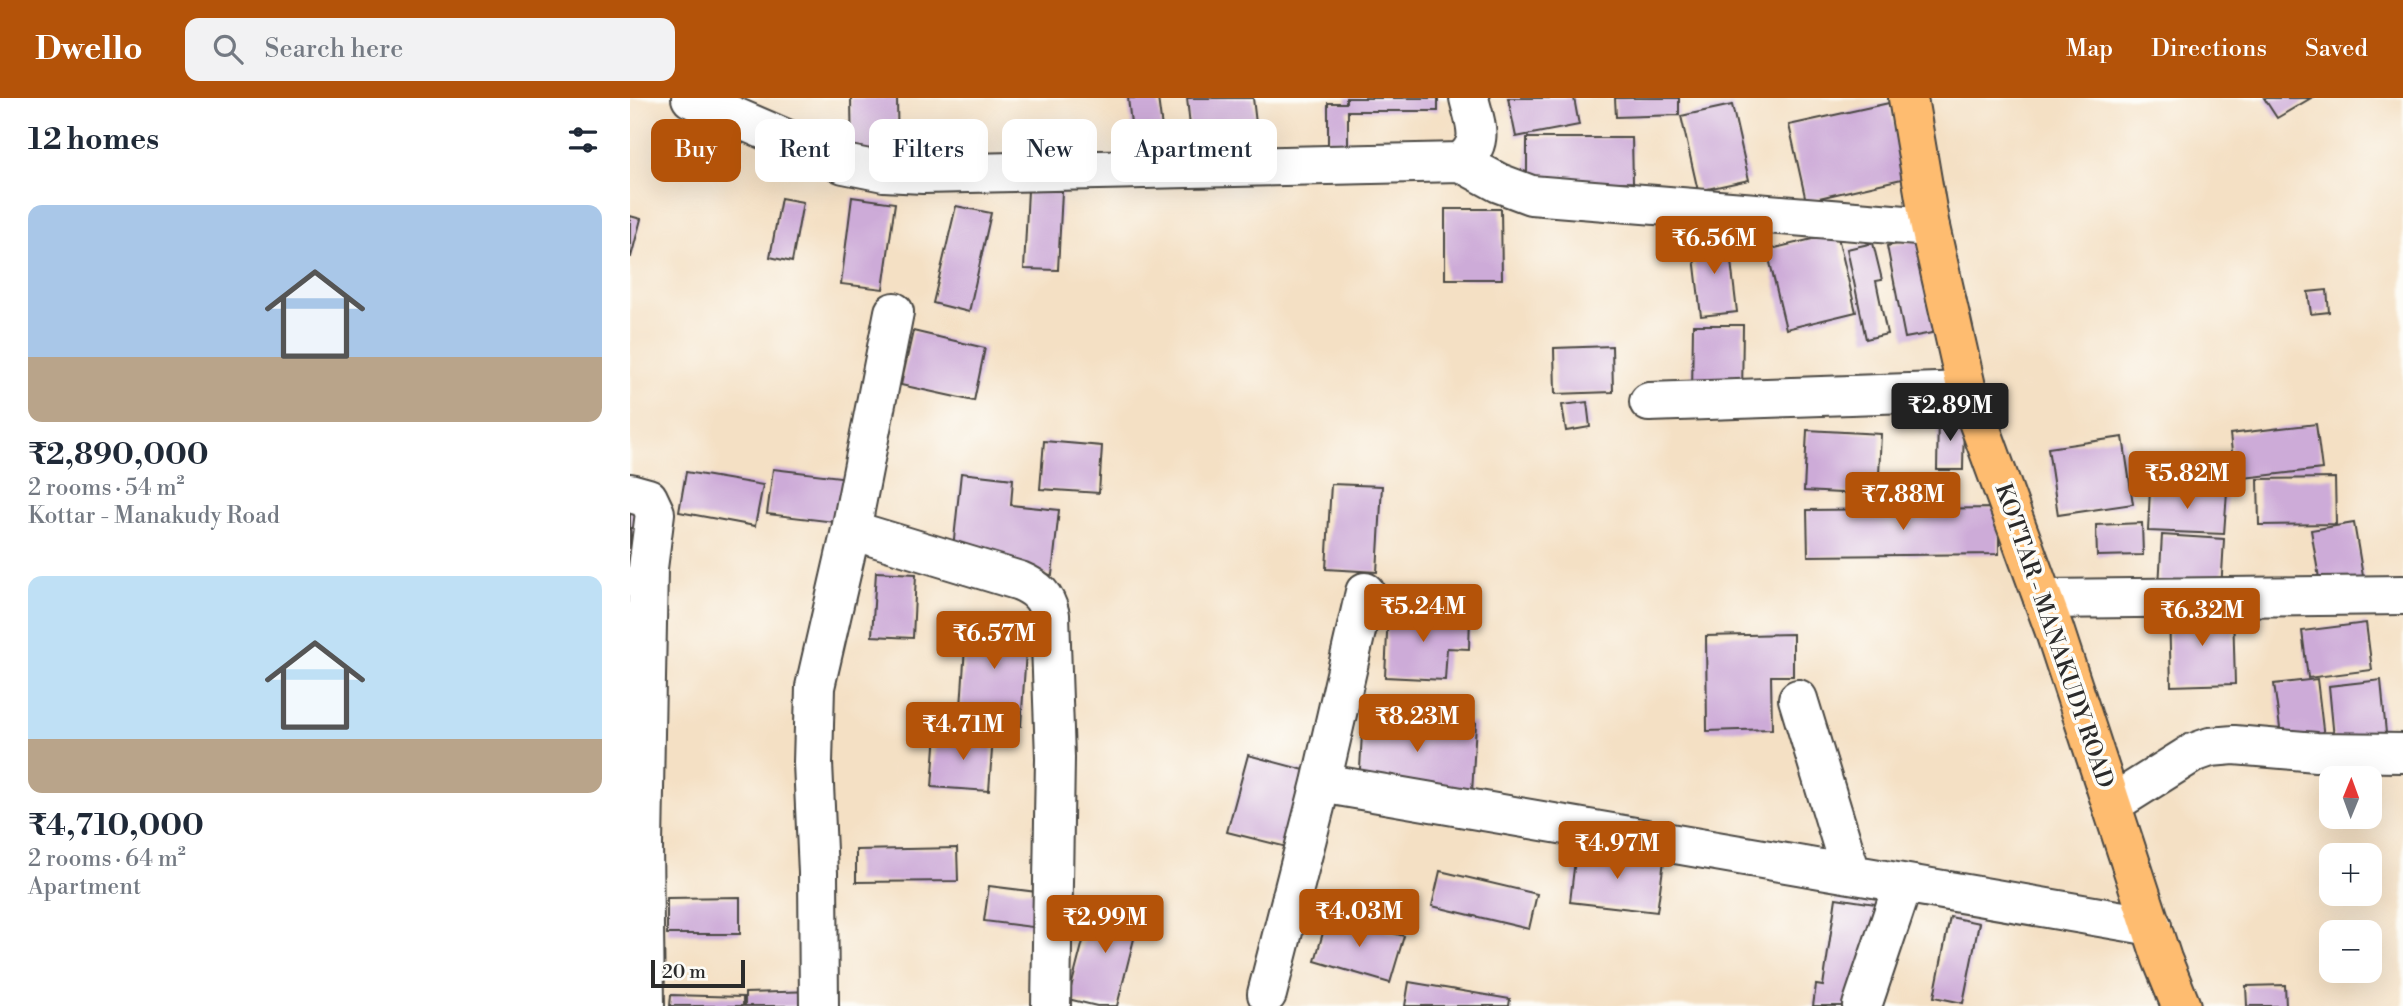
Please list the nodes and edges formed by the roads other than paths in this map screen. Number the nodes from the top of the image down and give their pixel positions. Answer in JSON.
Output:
{"nodes":[{"id":1,"x":691,"y":98,"type":"edge"},
{"id":2,"x":1469,"y":98,"type":"edge"},
{"id":3,"x":1908,"y":98,"type":"edge"},
{"id":4,"x":1460,"y":162,"type":"junction"},
{"id":5,"x":1930,"y":227,"type":"junction"},
{"id":6,"x":894,"y":312,"type":"dead end"},
{"id":7,"x":1967,"y":391,"type":"junction"},
{"id":8,"x":1649,"y":402,"type":"dead end"},
{"id":9,"x":630,"y":492,"type":"edge"},
{"id":10,"x":851,"y":530,"type":"junction"},
{"id":11,"x":1365,"y":592,"type":"dead end"},
{"id":12,"x":2403,"y":595,"type":"edge"},
{"id":13,"x":2043,"y":598,"type":"junction"},
{"id":14,"x":1798,"y":699,"type":"dead end"},
{"id":15,"x":2403,"y":753,"type":"edge"},
{"id":16,"x":1321,"y":783,"type":"junction"},
{"id":17,"x":2112,"y":804,"type":"junction"},
{"id":18,"x":1851,"y":873,"type":"junction"},
{"id":19,"x":1903,"y":884,"type":"junction"},
{"id":20,"x":2152,"y":926,"type":"junction"},
{"id":21,"x":1267,"y":994,"type":"dead end"},
{"id":22,"x":645,"y":1006,"type":"edge"},
{"id":23,"x":819,"y":1006,"type":"edge"},
{"id":24,"x":1051,"y":1006,"type":"edge"},
{"id":25,"x":1862,"y":1006,"type":"edge"},
{"id":26,"x":2181,"y":1006,"type":"edge"}],
"edges":[{"from":1,"to":4,"type":"street"},
{"from":2,"to":4,"type":"street"},
{"from":3,"to":5,"type":"main road","name":"KOTTAR - MANAKUDY ROAD"},
{"from":4,"to":5,"type":"street"},
{"from":5,"to":7,"type":"main road","name":"KOTTAR - MANAKUDY ROAD"},
{"from":6,"to":10,"type":"street"},
{"from":7,"to":8,"type":"street"},
{"from":7,"to":13,"type":"main road","name":"KOTTAR - MANAKUDY ROAD"},
{"from":9,"to":22,"type":"street"},
{"from":10,"to":23,"type":"street"},
{"from":10,"to":24,"type":"street"},
{"from":11,"to":16,"type":"street"},
{"from":12,"to":13,"type":"street"},
{"from":13,"to":17,"type":"main road","name":"KOTTAR - MANAKUDY ROAD"},
{"from":14,"to":18,"type":"street"},
{"from":15,"to":17,"type":"street"},
{"from":16,"to":18,"type":"street"},
{"from":16,"to":21,"type":"street"},
{"from":17,"to":20,"type":"main road","name":"KOTTAR - MANAKUDY ROAD"},
{"from":18,"to":19,"type":"street"},
{"from":19,"to":20,"type":"street"},
{"from":19,"to":25,"type":"street"},
{"from":20,"to":26,"type":"main road","name":"KOTTAR - MANAKUDY ROAD"}]}
